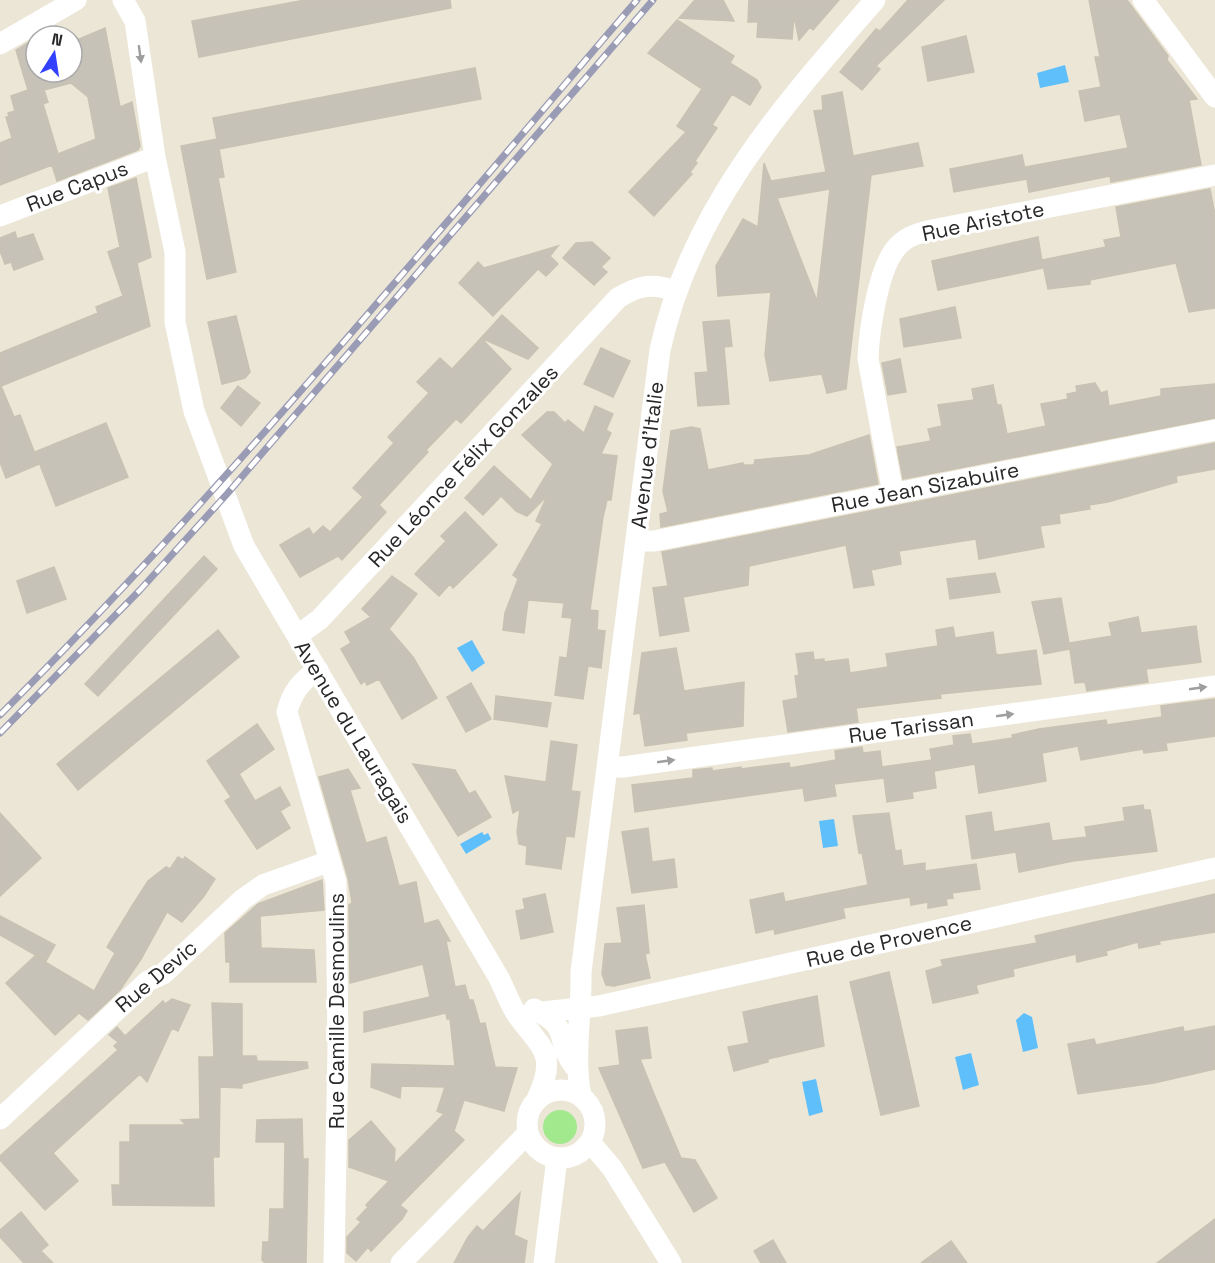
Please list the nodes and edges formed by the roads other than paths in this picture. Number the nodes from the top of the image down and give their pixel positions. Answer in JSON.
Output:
{"nodes":[{"id":1,"x":76,"y":0,"type":"edge"},
{"id":2,"x":123,"y":0,"type":"edge"},
{"id":3,"x":875,"y":0,"type":"edge"},
{"id":4,"x":1143,"y":0,"type":"edge"},
{"id":5,"x":0,"y":44,"type":"edge"},
{"id":6,"x":1215,"y":97,"type":"edge"},
{"id":7,"x":155,"y":157,"type":"junction"},
{"id":8,"x":1215,"y":175,"type":"edge"},
{"id":9,"x":0,"y":216,"type":"edge"},
{"id":10,"x":672,"y":299,"type":"junction"},
{"id":11,"x":1215,"y":430,"type":"edge"},
{"id":12,"x":893,"y":493,"type":"junction"},
{"id":13,"x":636,"y":541,"type":"junction"},
{"id":14,"x":297,"y":636,"type":"junction"},
{"id":15,"x":318,"y":670,"type":"junction"},
{"id":16,"x":1215,"y":686,"type":"edge"},
{"id":17,"x":608,"y":767,"type":"junction"},
{"id":18,"x":330,"y":861,"type":"junction"},
{"id":19,"x":1215,"y":868,"type":"edge"},
{"id":20,"x":499,"y":978,"type":"junction"},
{"id":21,"x":561,"y":1013,"type":"junction"},
{"id":22,"x":546,"y":1054,"type":"junction"},
{"id":23,"x":576,"y":1068,"type":"junction"},
{"id":24,"x":581,"y":1096,"type":"junction"},
{"id":25,"x":537,"y":1099,"type":"junction"},
{"id":26,"x":0,"y":1119,"type":"edge"},
{"id":27,"x":528,"y":1133,"type":"junction"},
{"id":28,"x":590,"y":1142,"type":"junction"},
{"id":29,"x":557,"y":1158,"type":"junction"},
{"id":30,"x":334,"y":1263,"type":"edge"},
{"id":31,"x":401,"y":1263,"type":"edge"},
{"id":32,"x":544,"y":1263,"type":"edge"},
{"id":33,"x":670,"y":1263,"type":"edge"}],
"edges":[{"from":1,"to":5,"type":"street"},
{"from":2,"to":7,"type":"street","name":"Avenue du Lauragais","one_way":true},
{"from":3,"to":10,"type":"street","name":"Avenue d'Italie"},
{"from":4,"to":6,"type":"street"},
{"from":7,"to":9,"type":"street","name":"Rue Capus"},
{"from":7,"to":14,"type":"street","name":"Avenue du Lauragais"},
{"from":8,"to":12,"type":"street","name":"Rue Aristote"},
{"from":10,"to":13,"type":"street","name":"Avenue d'Italie"},
{"from":10,"to":14,"type":"street","name":"Rue Léonce Félix Gonzales"},
{"from":11,"to":12,"type":"street","name":"Rue Jean Sizabuire"},
{"from":12,"to":13,"type":"street","name":"Rue Jean Sizabuire"},
{"from":13,"to":17,"type":"street","name":"Avenue d'Italie"},
{"from":14,"to":15,"type":"street","name":"Avenue du Lauragais"},
{"from":15,"to":18,"type":"street","name":"Rue Camille Desmoulins"},
{"from":15,"to":20,"type":"street","name":"Avenue du Lauragais"},
{"from":17,"to":16,"type":"street","name":"Rue Tarissan","one_way":true},
{"from":17,"to":21,"type":"street","name":"Avenue d'Italie"},
{"from":18,"to":26,"type":"street","name":"Rue Devic"},
{"from":18,"to":30,"type":"street","name":"Rue Camille Desmoulins"},
{"from":19,"to":21,"type":"street","name":"Rue de Provence"},
{"from":20,"to":21,"type":"street","name":"Avenue du Lauragais"},
{"from":20,"to":22,"type":"street","name":"Avenue du Lauragais"},
{"from":21,"to":22,"type":"street","name":"Avenue d'Italie"},
{"from":21,"to":23,"type":"street","name":"Avenue d'Italie"},
{"from":21,"to":23,"type":"street","name":"Avenue d'Italie"},
{"from":22,"to":25,"type":"street"},
{"from":23,"to":24,"type":"street","name":"Avenue d'Italie"},
{"from":24,"to":25,"type":"street"},
{"from":24,"to":28,"type":"street"},
{"from":25,"to":27,"type":"street"},
{"from":27,"to":29,"type":"street"},
{"from":27,"to":31,"type":"street"},
{"from":28,"to":29,"type":"street"},
{"from":28,"to":33,"type":"street"},
{"from":29,"to":32,"type":"street"}]}
